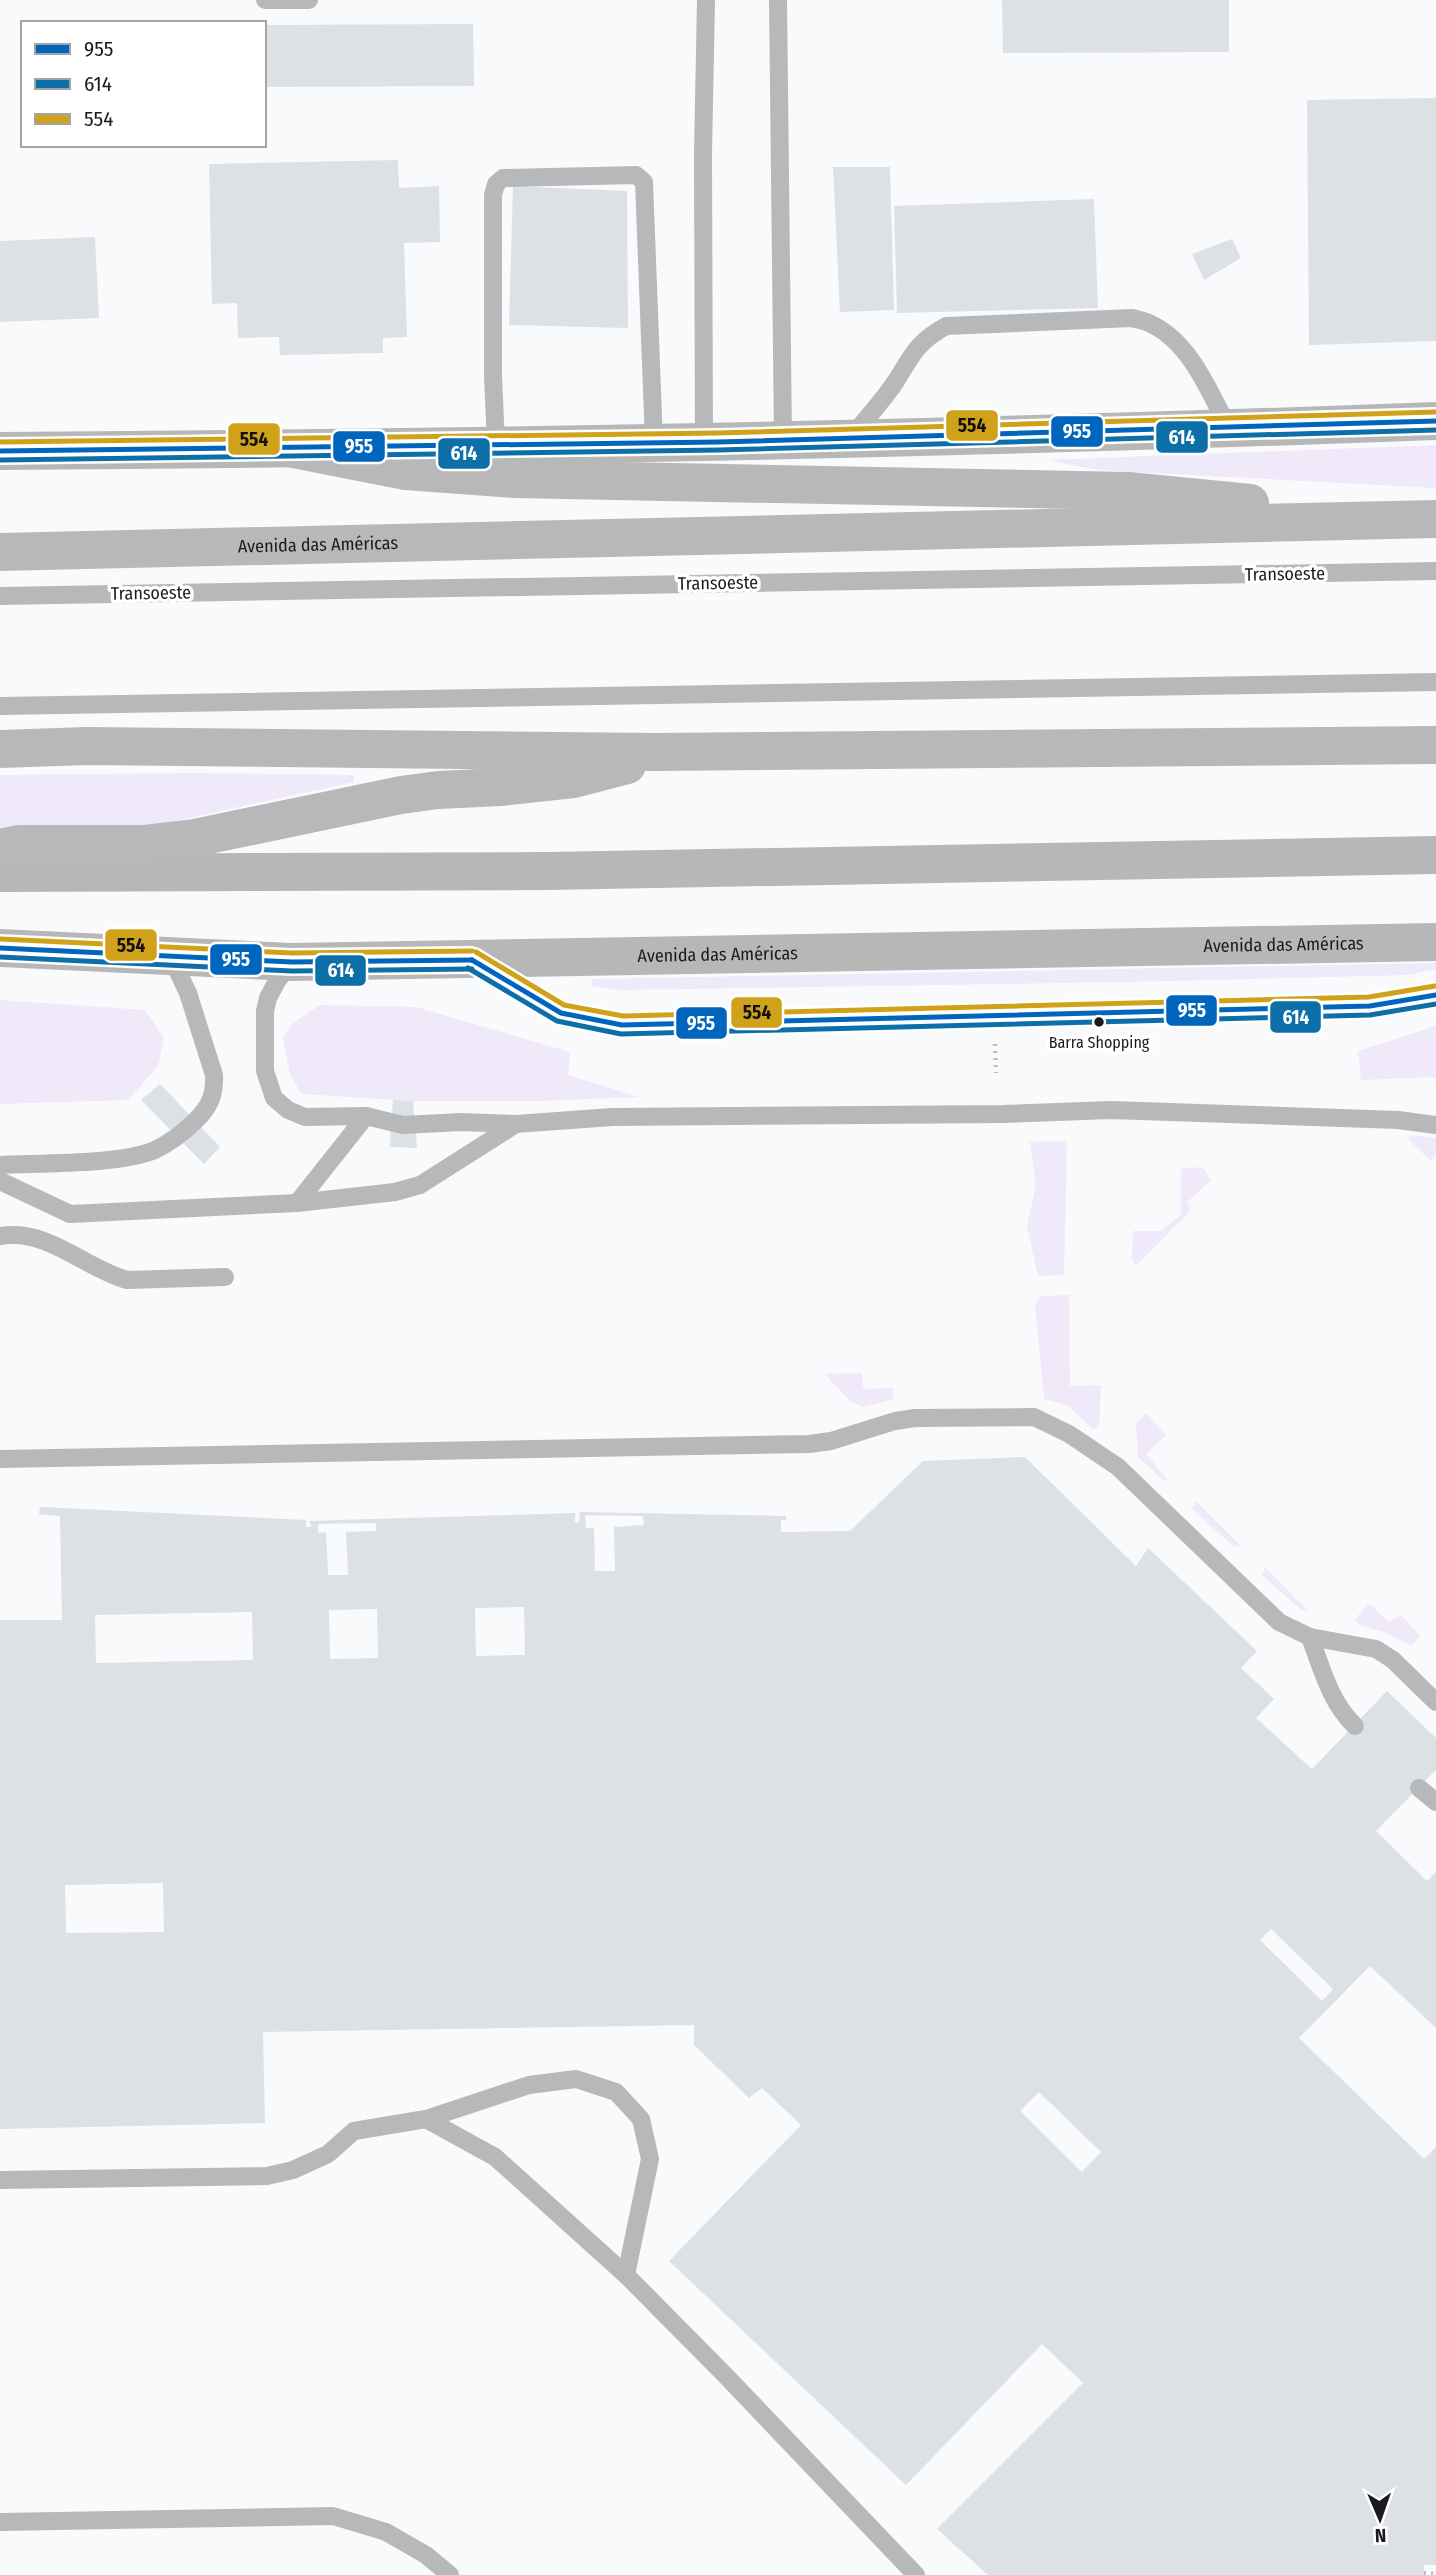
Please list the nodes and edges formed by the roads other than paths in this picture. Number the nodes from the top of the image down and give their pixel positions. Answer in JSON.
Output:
{"nodes":[{"id":1,"x":265,"y":0,"type":"edge"},
{"id":2,"x":309,"y":0,"type":"edge"},
{"id":3,"x":706,"y":0,"type":"edge"},
{"id":4,"x":778,"y":0,"type":"edge"},
{"id":5,"x":1436,"y":421,"type":"edge"},
{"id":6,"x":1230,"y":429,"type":"junction"},
{"id":7,"x":850,"y":438,"type":"junction"},
{"id":8,"x":783,"y":439,"type":"junction"},
{"id":9,"x":704,"y":441,"type":"junction"},
{"id":10,"x":654,"y":442,"type":"junction"},
{"id":11,"x":496,"y":445,"type":"junction"},
{"id":12,"x":294,"y":449,"type":"junction"},
{"id":13,"x":0,"y":451,"type":"edge"},
{"id":14,"x":1436,"y":519,"type":"edge"},
{"id":15,"x":1353,"y":521,"type":"junction"},
{"id":16,"x":0,"y":552,"type":"edge"},
{"id":17,"x":1436,"y":571,"type":"edge"},
{"id":18,"x":0,"y":596,"type":"edge"},
{"id":19,"x":1436,"y":682,"type":"edge"},
{"id":20,"x":0,"y":706,"type":"edge"},
{"id":21,"x":1436,"y":745,"type":"edge"},
{"id":22,"x":0,"y":749,"type":"edge"},
{"id":23,"x":655,"y":752,"type":"junction"},
{"id":24,"x":0,"y":848,"type":"edge"},
{"id":25,"x":1436,"y":855,"type":"edge"},
{"id":26,"x":0,"y":873,"type":"edge"},
{"id":27,"x":1436,"y":942,"type":"edge"},
{"id":28,"x":0,"y":948,"type":"edge"},
{"id":29,"x":171,"y":957,"type":"junction"},
{"id":30,"x":472,"y":960,"type":"junction"},
{"id":31,"x":292,"y":962,"type":"junction"},
{"id":32,"x":1436,"y":995,"type":"edge"},
{"id":33,"x":366,"y":1116,"type":"junction"},
{"id":34,"x":516,"y":1124,"type":"junction"},
{"id":35,"x":1436,"y":1125,"type":"edge"},
{"id":36,"x":0,"y":1165,"type":"edge"},
{"id":37,"x":0,"y":1181,"type":"edge"},
{"id":38,"x":298,"y":1203,"type":"junction"},
{"id":39,"x":0,"y":1236,"type":"edge"},
{"id":40,"x":225,"y":1277,"type":"dead end"},
{"id":41,"x":0,"y":1460,"type":"edge"},
{"id":42,"x":1310,"y":1637,"type":"junction"},
{"id":43,"x":1436,"y":1702,"type":"edge"},
{"id":44,"x":1355,"y":1726,"type":"dead end"},
{"id":45,"x":1419,"y":1788,"type":"dead end"},
{"id":46,"x":1436,"y":1802,"type":"edge"},
{"id":47,"x":426,"y":2119,"type":"junction"},
{"id":48,"x":0,"y":2180,"type":"edge"},
{"id":49,"x":626,"y":2275,"type":"junction"},
{"id":50,"x":0,"y":2522,"type":"edge"},
{"id":51,"x":450,"y":2575,"type":"edge"},
{"id":52,"x":916,"y":2575,"type":"edge"}],
"edges":[{"from":1,"to":2,"type":"lane"},
{"from":3,"to":9,"type":"lane"},
{"from":4,"to":8,"type":"lane"},
{"from":5,"to":6,"type":"main road"},
{"from":6,"to":7,"type":"main road"},
{"from":6,"to":7,"type":"lane"},
{"from":7,"to":8,"type":"main road"},
{"from":8,"to":9,"type":"main road"},
{"from":9,"to":10,"type":"main road"},
{"from":10,"to":11,"type":"main road"},
{"from":10,"to":11,"type":"lane"},
{"from":11,"to":12,"type":"main road"},
{"from":12,"to":13,"type":"main road"},
{"from":12,"to":15,"type":"highway"},
{"from":14,"to":15,"type":"highway","name":"Avenida das Américas"},
{"from":15,"to":16,"type":"highway","name":"Avenida das Américas"},
{"from":17,"to":18,"type":"lane","name":"Transoeste"},
{"from":19,"to":20,"type":"lane"},
{"from":21,"to":23,"type":"highway"},
{"from":22,"to":23,"type":"highway"},
{"from":23,"to":24,"type":"highway"},
{"from":25,"to":26,"type":"main road"},
{"from":27,"to":30,"type":"main road","name":"Avenida das Américas"},
{"from":28,"to":29,"type":"main road","name":"Avenida das Américas"},
{"from":29,"to":31,"type":"main road","name":"Avenida das Américas"},
{"from":29,"to":36,"type":"lane"},
{"from":30,"to":31,"type":"main road","name":"Avenida das Américas"},
{"from":30,"to":32,"type":"lane"},
{"from":31,"to":33,"type":"lane"},
{"from":33,"to":34,"type":"lane"},
{"from":33,"to":38,"type":"lane"},
{"from":34,"to":35,"type":"lane"},
{"from":34,"to":38,"type":"lane"},
{"from":37,"to":38,"type":"lane"},
{"from":39,"to":40,"type":"lane"},
{"from":41,"to":42,"type":"lane"},
{"from":42,"to":43,"type":"lane"},
{"from":42,"to":44,"type":"lane"},
{"from":45,"to":46,"type":"lane"},
{"from":47,"to":48,"type":"lane"},
{"from":47,"to":49,"type":"lane"},
{"from":47,"to":49,"type":"lane"},
{"from":49,"to":52,"type":"lane"},
{"from":50,"to":51,"type":"lane"}]}
